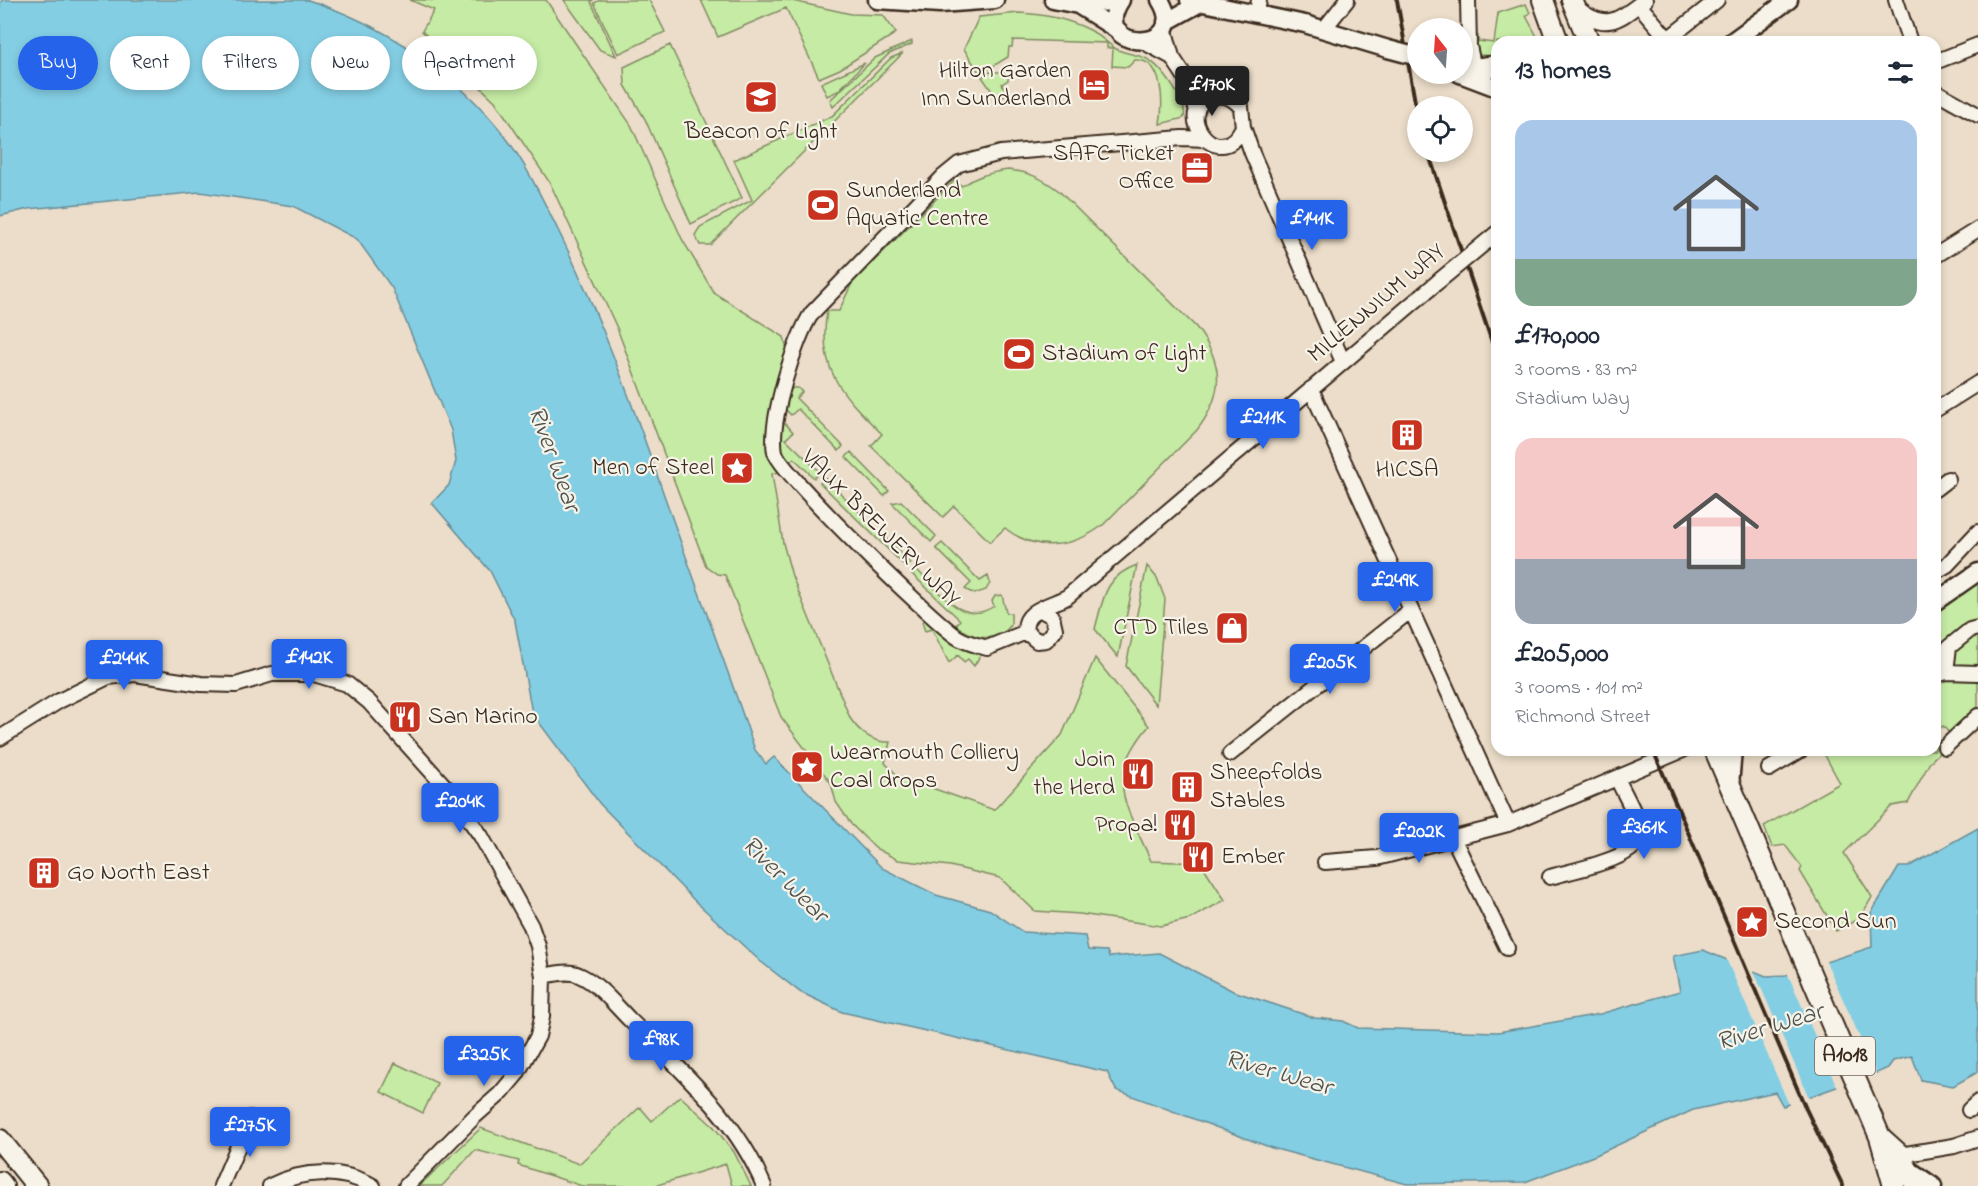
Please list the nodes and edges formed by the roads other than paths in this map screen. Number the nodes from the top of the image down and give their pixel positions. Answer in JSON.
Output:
{"nodes":[{"id":1,"x":877,"y":0,"type":"edge"},
{"id":2,"x":989,"y":0,"type":"edge"},
{"id":3,"x":995,"y":0,"type":"edge"},
{"id":4,"x":1053,"y":0,"type":"edge"},
{"id":5,"x":1121,"y":0,"type":"edge"},
{"id":6,"x":1160,"y":0,"type":"edge"},
{"id":7,"x":1347,"y":0,"type":"edge"},
{"id":8,"x":1468,"y":0,"type":"edge"},
{"id":9,"x":1543,"y":0,"type":"edge"},
{"id":10,"x":1716,"y":0,"type":"edge"},
{"id":11,"x":1789,"y":0,"type":"edge"},
{"id":12,"x":1896,"y":0,"type":"edge"},
{"id":13,"x":1196,"y":1,"type":"edge"},
{"id":14,"x":1642,"y":2,"type":"edge"},
{"id":15,"x":1573,"y":3,"type":"edge"},
{"id":16,"x":1078,"y":5,"type":"junction"},
{"id":17,"x":1258,"y":6,"type":"edge"},
{"id":18,"x":1468,"y":18,"type":"edge"},
{"id":19,"x":1165,"y":25,"type":"junction"},
{"id":20,"x":1324,"y":29,"type":"junction"},
{"id":21,"x":1119,"y":31,"type":"junction"},
{"id":22,"x":1556,"y":36,"type":"edge"},
{"id":23,"x":1586,"y":36,"type":"edge"},
{"id":24,"x":1666,"y":36,"type":"edge"},
{"id":25,"x":1672,"y":36,"type":"edge"},
{"id":26,"x":1739,"y":36,"type":"edge"},
{"id":27,"x":1908,"y":36,"type":"edge"},
{"id":28,"x":1144,"y":42,"type":"junction"},
{"id":29,"x":1978,"y":45,"type":"edge"},
{"id":30,"x":1407,"y":54,"type":"edge"},
{"id":31,"x":1172,"y":57,"type":"junction"},
{"id":32,"x":1941,"y":60,"type":"edge"},
{"id":33,"x":1491,"y":67,"type":"edge"},
{"id":34,"x":1473,"y":69,"type":"edge"},
{"id":35,"x":1473,"y":71,"type":"edge"},
{"id":36,"x":1473,"y":74,"type":"edge"},
{"id":37,"x":1491,"y":75,"type":"edge"},
{"id":38,"x":1188,"y":81,"type":"junction"},
{"id":39,"x":1491,"y":85,"type":"edge"},
{"id":40,"x":1941,"y":94,"type":"edge"},
{"id":41,"x":1216,"y":96,"type":"junction"},
{"id":42,"x":1197,"y":111,"type":"junction"},
{"id":43,"x":1978,"y":115,"type":"edge"},
{"id":44,"x":1197,"y":127,"type":"junction"},
{"id":45,"x":1243,"y":127,"type":"junction"},
{"id":46,"x":1182,"y":138,"type":"junction"},
{"id":47,"x":1206,"y":139,"type":"junction"},
{"id":48,"x":1228,"y":143,"type":"junction"},
{"id":49,"x":1252,"y":153,"type":"junction"},
{"id":50,"x":1978,"y":229,"type":"edge"},
{"id":51,"x":1491,"y":238,"type":"edge"},
{"id":52,"x":1941,"y":252,"type":"edge"},
{"id":53,"x":1343,"y":362,"type":"junction"},
{"id":54,"x":1978,"y":383,"type":"edge"},
{"id":55,"x":1311,"y":389,"type":"junction"},
{"id":56,"x":1941,"y":406,"type":"edge"},
{"id":57,"x":1947,"y":479,"type":"dead end"},
{"id":58,"x":1941,"y":484,"type":"edge"},
{"id":59,"x":1978,"y":532,"type":"edge"},
{"id":60,"x":1941,"y":568,"type":"edge"},
{"id":61,"x":1978,"y":572,"type":"edge"},
{"id":62,"x":1067,"y":597,"type":"junction"},
{"id":63,"x":1941,"y":598,"type":"edge"},
{"id":64,"x":1041,"y":610,"type":"junction"},
{"id":65,"x":1411,"y":610,"type":"junction"},
{"id":66,"x":1054,"y":620,"type":"junction"},
{"id":67,"x":1978,"y":628,"type":"edge"},
{"id":68,"x":1026,"y":632,"type":"junction"},
{"id":69,"x":1941,"y":674,"type":"edge"},
{"id":70,"x":1978,"y":674,"type":"edge"},
{"id":71,"x":1978,"y":716,"type":"edge"},
{"id":72,"x":0,"y":738,"type":"edge"},
{"id":73,"x":1945,"y":747,"type":"dead end"},
{"id":74,"x":1230,"y":754,"type":"dead end"},
{"id":75,"x":1669,"y":756,"type":"edge"},
{"id":76,"x":1718,"y":756,"type":"edge"},
{"id":77,"x":1732,"y":756,"type":"edge"},
{"id":78,"x":1791,"y":756,"type":"edge"},
{"id":79,"x":1769,"y":769,"type":"dead end"},
{"id":80,"x":1617,"y":778,"type":"junction"},
{"id":81,"x":1730,"y":786,"type":"junction"},
{"id":82,"x":1508,"y":824,"type":"junction"},
{"id":83,"x":1454,"y":838,"type":"junction"},
{"id":84,"x":1325,"y":862,"type":"dead end"},
{"id":85,"x":1550,"y":877,"type":"dead end"},
{"id":86,"x":1507,"y":948,"type":"dead end"},
{"id":87,"x":543,"y":976,"type":"junction"},
{"id":88,"x":250,"y":1118,"type":"dead end"},
{"id":89,"x":1877,"y":1130,"type":"junction"},
{"id":90,"x":1978,"y":1138,"type":"edge"},
{"id":91,"x":3,"y":1144,"type":"edge"},
{"id":92,"x":1908,"y":1170,"type":"edge"},
{"id":93,"x":0,"y":1182,"type":"edge"},
{"id":94,"x":3,"y":1186,"type":"edge"},
{"id":95,"x":29,"y":1186,"type":"edge"},
{"id":96,"x":37,"y":1186,"type":"edge"},
{"id":97,"x":221,"y":1186,"type":"edge"},
{"id":98,"x":270,"y":1186,"type":"edge"},
{"id":99,"x":373,"y":1186,"type":"edge"},
{"id":100,"x":406,"y":1186,"type":"edge"},
{"id":101,"x":764,"y":1186,"type":"edge"},
{"id":102,"x":1894,"y":1186,"type":"edge"},
{"id":103,"x":1933,"y":1186,"type":"edge"}],
"edges":[{"from":1,"to":2,"type":"main road"},
{"from":2,"to":3,"type":"main road"},
{"from":4,"to":16,"type":"main road"},
{"from":5,"to":16,"type":"main road"},
{"from":5,"to":21,"type":"main road"},
{"from":6,"to":19,"type":"main road"},
{"from":7,"to":20,"type":"street"},
{"from":8,"to":18,"type":"street"},
{"from":9,"to":22,"type":"highway"},
{"from":10,"to":25,"type":"street"},
{"from":11,"to":26,"type":"main road"},
{"from":12,"to":27,"type":"street"},
{"from":13,"to":17,"type":"main road"},
{"from":13,"to":19,"type":"main road"},
{"from":14,"to":15,"type":"street"},
{"from":14,"to":24,"type":"street"},
{"from":15,"to":23,"type":"highway"},
{"from":16,"to":21,"type":"main road"},
{"from":17,"to":20,"type":"main road"},
{"from":19,"to":28,"type":"main road"},
{"from":19,"to":31,"type":"street"},
{"from":20,"to":30,"type":"main road","bridge":true},
{"from":21,"to":28,"type":"main road"},
{"from":28,"to":31,"type":"street"},
{"from":29,"to":32,"type":"street"},
{"from":31,"to":38,"type":"street"},
{"from":33,"to":34,"type":"highway"},
{"from":35,"to":37,"type":"main road"},
{"from":36,"to":39,"type":"main road"},
{"from":38,"to":41,"type":"street"},
{"from":38,"to":42,"type":"street"},
{"from":40,"to":43,"type":"street"},
{"from":41,"to":42,"type":"street"},
{"from":41,"to":45,"type":"street"},
{"from":42,"to":44,"type":"street"},
{"from":44,"to":46,"type":"street"},
{"from":44,"to":47,"type":"street"},
{"from":45,"to":48,"type":"street"},
{"from":45,"to":49,"type":"street"},
{"from":46,"to":47,"type":"street","name":"VAUX BREWERY WAY"},
{"from":46,"to":68,"type":"street","name":"VAUX BREWERY WAY"},
{"from":47,"to":48,"type":"street"},
{"from":48,"to":49,"type":"street"},
{"from":49,"to":53,"type":"street"},
{"from":50,"to":52,"type":"street"},
{"from":51,"to":53,"type":"street","name":"MILLENNIUM WAY","bridge":true},
{"from":53,"to":55,"type":"street","name":"MILLENNIUM WAY"},
{"from":54,"to":56,"type":"street"},
{"from":55,"to":62,"type":"street","name":"MILLENNIUM WAY"},
{"from":55,"to":65,"type":"street"},
{"from":57,"to":58,"type":"street"},
{"from":59,"to":60,"type":"street"},
{"from":61,"to":63,"type":"main road"},
{"from":62,"to":64,"type":"street","name":"MILLENNIUM WAY"},
{"from":62,"to":66,"type":"street","name":"MILLENNIUM WAY"},
{"from":64,"to":66,"type":"street"},
{"from":64,"to":68,"type":"street"},
{"from":65,"to":74,"type":"street"},
{"from":65,"to":82,"type":"street"},
{"from":66,"to":68,"type":"street"},
{"from":67,"to":69,"type":"street"},
{"from":69,"to":70,"type":"street"},
{"from":71,"to":73,"type":"street"},
{"from":72,"to":87,"type":"street"},
{"from":75,"to":80,"type":"street"},
{"from":76,"to":81,"type":"highway","number":"A1018"},
{"from":77,"to":81,"type":"main road"},
{"from":78,"to":79,"type":"street"},
{"from":80,"to":82,"type":"street"},
{"from":80,"to":85,"type":"street"},
{"from":81,"to":89,"type":"highway","number":"A1018"},
{"from":82,"to":83,"type":"street"},
{"from":83,"to":84,"type":"street"},
{"from":83,"to":86,"type":"street"},
{"from":87,"to":100,"type":"street"},
{"from":87,"to":101,"type":"street"},
{"from":88,"to":97,"type":"street"},
{"from":89,"to":92,"type":"highway","number":"A1018"},
{"from":89,"to":102,"type":"highway","number":"A1018"},
{"from":90,"to":92,"type":"street"},
{"from":91,"to":95,"type":"main road"},
{"from":91,"to":96,"type":"highway"},
{"from":92,"to":103,"type":"main road"},
{"from":93,"to":94,"type":"highway"},
{"from":98,"to":99,"type":"street"}]}
